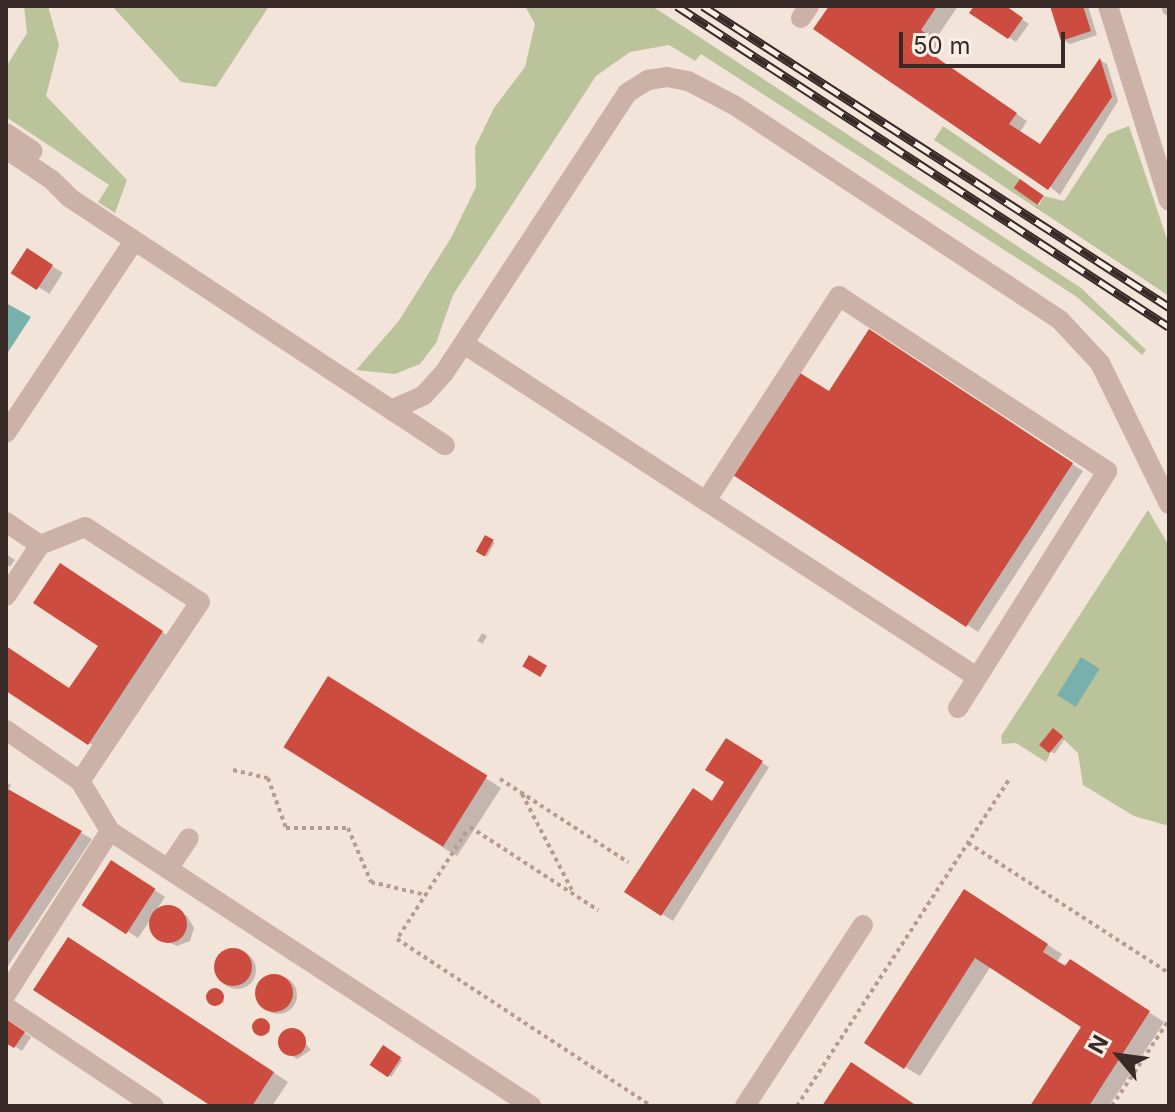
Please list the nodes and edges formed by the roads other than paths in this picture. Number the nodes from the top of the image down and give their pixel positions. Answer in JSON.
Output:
{"nodes":[{"id":1,"x":1108,"y":6,"type":"edge"},
{"id":2,"x":6,"y":133,"type":"edge"},
{"id":3,"x":6,"y":149,"type":"edge"},
{"id":4,"x":6,"y":164,"type":"edge"},
{"id":5,"x":52,"y":180,"type":"junction"},
{"id":6,"x":1169,"y":201,"type":"edge"},
{"id":7,"x":134,"y":241,"type":"junction"},
{"id":8,"x":464,"y":344,"type":"junction"},
{"id":9,"x":391,"y":410,"type":"junction"},
{"id":10,"x":6,"y":433,"type":"edge"},
{"id":11,"x":445,"y":445,"type":"dead end"},
{"id":12,"x":706,"y":501,"type":"junction"},
{"id":13,"x":1169,"y":504,"type":"edge"},
{"id":14,"x":6,"y":522,"type":"edge"},
{"id":15,"x":40,"y":545,"type":"junction"},
{"id":16,"x":6,"y":596,"type":"edge"},
{"id":17,"x":975,"y":676,"type":"junction"},
{"id":18,"x":958,"y":708,"type":"dead end"},
{"id":19,"x":6,"y":730,"type":"edge"},
{"id":20,"x":80,"y":781,"type":"junction"},
{"id":21,"x":110,"y":831,"type":"junction"},
{"id":22,"x":189,"y":838,"type":"dead end"},
{"id":23,"x":168,"y":869,"type":"junction"},
{"id":24,"x":863,"y":925,"type":"dead end"},
{"id":25,"x":6,"y":994,"type":"edge"},
{"id":26,"x":6,"y":1007,"type":"edge"},
{"id":27,"x":154,"y":1106,"type":"edge"},
{"id":28,"x":532,"y":1106,"type":"edge"},
{"id":29,"x":745,"y":1106,"type":"edge"}],
"edges":[{"from":1,"to":6,"type":"street"},
{"from":2,"to":5,"type":"street"},
{"from":3,"to":5,"type":"street"},
{"from":4,"to":5,"type":"street"},
{"from":5,"to":7,"type":"street"},
{"from":7,"to":9,"type":"street"},
{"from":7,"to":10,"type":"street"},
{"from":8,"to":9,"type":"street"},
{"from":8,"to":12,"type":"street"},
{"from":8,"to":13,"type":"street"},
{"from":9,"to":11,"type":"street"},
{"from":12,"to":17,"type":"street"},
{"from":12,"to":17,"type":"street"},
{"from":14,"to":15,"type":"street"},
{"from":15,"to":16,"type":"street"},
{"from":15,"to":20,"type":"street"},
{"from":17,"to":18,"type":"street"},
{"from":19,"to":20,"type":"street"},
{"from":20,"to":21,"type":"street"},
{"from":21,"to":23,"type":"street"},
{"from":21,"to":25,"type":"street"},
{"from":22,"to":23,"type":"street"},
{"from":23,"to":28,"type":"street"},
{"from":24,"to":29,"type":"street"},
{"from":26,"to":27,"type":"street"}]}
